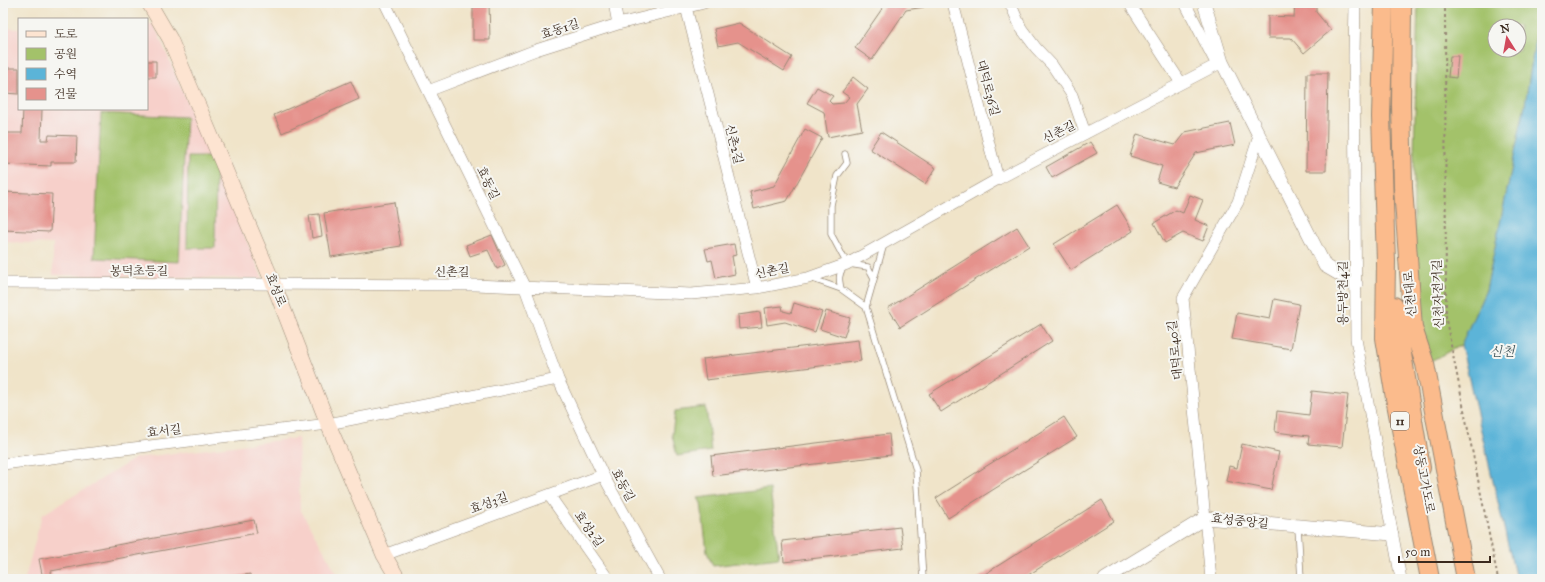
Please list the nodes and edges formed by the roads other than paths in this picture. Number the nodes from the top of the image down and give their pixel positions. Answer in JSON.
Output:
{"nodes":[{"id":1,"x":149,"y":3,"type":"edge"},
{"id":2,"x":385,"y":3,"type":"edge"},
{"id":3,"x":614,"y":3,"type":"edge"},
{"id":4,"x":704,"y":3,"type":"edge"},
{"id":5,"x":953,"y":3,"type":"edge"},
{"id":6,"x":1010,"y":3,"type":"edge"},
{"id":7,"x":1129,"y":3,"type":"edge"},
{"id":8,"x":1185,"y":3,"type":"edge"},
{"id":9,"x":1204,"y":3,"type":"edge"},
{"id":10,"x":1355,"y":3,"type":"edge"},
{"id":11,"x":1373,"y":3,"type":"edge"},
{"id":12,"x":1384,"y":3,"type":"edge"},
{"id":13,"x":1402,"y":3,"type":"edge"},
{"id":14,"x":1413,"y":3,"type":"edge"},
{"id":15,"x":686,"y":8,"type":"junction"},
{"id":16,"x":618,"y":24,"type":"junction"},
{"id":17,"x":1219,"y":63,"type":"junction"},
{"id":18,"x":1182,"y":83,"type":"junction"},
{"id":19,"x":428,"y":91,"type":"junction"},
{"id":20,"x":1401,"y":105,"type":"junction"},
{"id":21,"x":1381,"y":117,"type":"junction"},
{"id":22,"x":1085,"y":133,"type":"junction"},
{"id":23,"x":1259,"y":136,"type":"junction"},
{"id":24,"x":845,"y":154,"type":"dead end"},
{"id":25,"x":998,"y":179,"type":"junction"},
{"id":26,"x":1373,"y":208,"type":"junction"},
{"id":27,"x":884,"y":244,"type":"junction"},
{"id":28,"x":1386,"y":262,"type":"junction"},
{"id":29,"x":847,"y":264,"type":"junction"},
{"id":30,"x":808,"y":278,"type":"junction"},
{"id":31,"x":874,"y":278,"type":"junction"},
{"id":32,"x":3,"y":283,"type":"edge"},
{"id":33,"x":1356,"y":284,"type":"junction"},
{"id":34,"x":274,"y":285,"type":"junction"},
{"id":35,"x":525,"y":288,"type":"junction"},
{"id":36,"x":757,"y":288,"type":"junction"},
{"id":37,"x":841,"y":289,"type":"junction"},
{"id":38,"x":866,"y":307,"type":"junction"},
{"id":39,"x":1385,"y":338,"type":"junction"},
{"id":40,"x":558,"y":379,"type":"junction"},
{"id":41,"x":328,"y":424,"type":"junction"},
{"id":42,"x":3,"y":464,"type":"edge"},
{"id":43,"x":603,"y":475,"type":"junction"},
{"id":44,"x":549,"y":495,"type":"junction"},
{"id":45,"x":1205,"y":518,"type":"junction"},
{"id":46,"x":1298,"y":527,"type":"junction"},
{"id":47,"x":1392,"y":534,"type":"junction"},
{"id":48,"x":384,"y":555,"type":"junction"},
{"id":49,"x":1463,"y":578,"type":"edge"},
{"id":50,"x":398,"y":579,"type":"edge"},
{"id":51,"x":608,"y":579,"type":"edge"},
{"id":52,"x":660,"y":579,"type":"edge"},
{"id":53,"x":923,"y":579,"type":"edge"},
{"id":54,"x":1105,"y":579,"type":"edge"},
{"id":55,"x":1211,"y":579,"type":"edge"},
{"id":56,"x":1301,"y":579,"type":"edge"},
{"id":57,"x":1401,"y":579,"type":"edge"},
{"id":58,"x":1430,"y":579,"type":"edge"},
{"id":59,"x":1443,"y":579,"type":"edge"}],
"edges":[{"from":1,"to":34,"type":"main road","name":"효성로"},
{"from":2,"to":19,"type":"street","name":"효동길"},
{"from":3,"to":16,"type":"street"},
{"from":4,"to":15,"type":"street","name":"효동1길"},
{"from":5,"to":25,"type":"street","name":"대덕로36길"},
{"from":6,"to":22,"type":"street"},
{"from":7,"to":18,"type":"street"},
{"from":8,"to":17,"type":"street"},
{"from":9,"to":17,"type":"street"},
{"from":10,"to":33,"type":"street","name":"용두방천4길"},
{"from":11,"to":26,"type":"highway"},
{"from":12,"to":21,"type":"highway","name":"신천대로","number":"11"},
{"from":13,"to":20,"type":"highway","name":"신천대로"},
{"from":14,"to":20,"type":"highway"},
{"from":15,"to":16,"type":"street","name":"효동1길"},
{"from":15,"to":36,"type":"street","name":"신촌2길"},
{"from":16,"to":19,"type":"street","name":"효동1길"},
{"from":17,"to":18,"type":"street","name":"신촌길"},
{"from":17,"to":23,"type":"street"},
{"from":18,"to":22,"type":"street","name":"신촌길"},
{"from":19,"to":35,"type":"street","name":"효동길"},
{"from":20,"to":49,"type":"highway","name":"신천대로"},
{"from":21,"to":26,"type":"highway"},
{"from":21,"to":28,"type":"highway","name":"신천대로","number":"11"},
{"from":22,"to":25,"type":"street","name":"신촌길"},
{"from":23,"to":33,"type":"street"},
{"from":23,"to":45,"type":"street","name":"대덕로40길"},
{"from":24,"to":29,"type":"lane"},
{"from":25,"to":27,"type":"street","name":"신촌길"},
{"from":26,"to":39,"type":"highway"},
{"from":27,"to":29,"type":"street","name":"신촌길"},
{"from":27,"to":31,"type":"lane"},
{"from":28,"to":39,"type":"highway","name":"신천대로","number":"11"},
{"from":28,"to":59,"type":"highway","name":"상동고가도로"},
{"from":29,"to":30,"type":"street","name":"신촌길"},
{"from":29,"to":31,"type":"lane"},
{"from":29,"to":37,"type":"lane"},
{"from":30,"to":36,"type":"street","name":"신촌길"},
{"from":30,"to":37,"type":"lane"},
{"from":31,"to":38,"type":"lane"},
{"from":32,"to":34,"type":"street","name":"봉덕초등길"},
{"from":33,"to":47,"type":"street","name":"용두방천4길"},
{"from":34,"to":35,"type":"street","name":"신촌길"},
{"from":34,"to":41,"type":"main road","name":"효성로"},
{"from":35,"to":36,"type":"street","name":"신촌길"},
{"from":35,"to":40,"type":"street","name":"효동길"},
{"from":37,"to":38,"type":"lane"},
{"from":38,"to":53,"type":"lane"},
{"from":39,"to":58,"type":"highway","name":"신천대로","number":"11"},
{"from":40,"to":41,"type":"street"},
{"from":40,"to":43,"type":"street","name":"효동길"},
{"from":41,"to":42,"type":"street","name":"효서길"},
{"from":41,"to":48,"type":"main road","name":"효성로"},
{"from":43,"to":44,"type":"street","name":"효성3길"},
{"from":43,"to":52,"type":"street","name":"효동길"},
{"from":44,"to":48,"type":"street","name":"효성3길"},
{"from":44,"to":51,"type":"street","name":"효성2길"},
{"from":45,"to":46,"type":"street","name":"효성중앙길"},
{"from":45,"to":54,"type":"street","name":"효성중앙길"},
{"from":45,"to":55,"type":"street","name":"대덕로40길"},
{"from":46,"to":47,"type":"street","name":"효성중앙길"},
{"from":46,"to":56,"type":"lane"},
{"from":47,"to":57,"type":"street","name":"용두방천4길"},
{"from":48,"to":50,"type":"main road","name":"효성로"}]}
